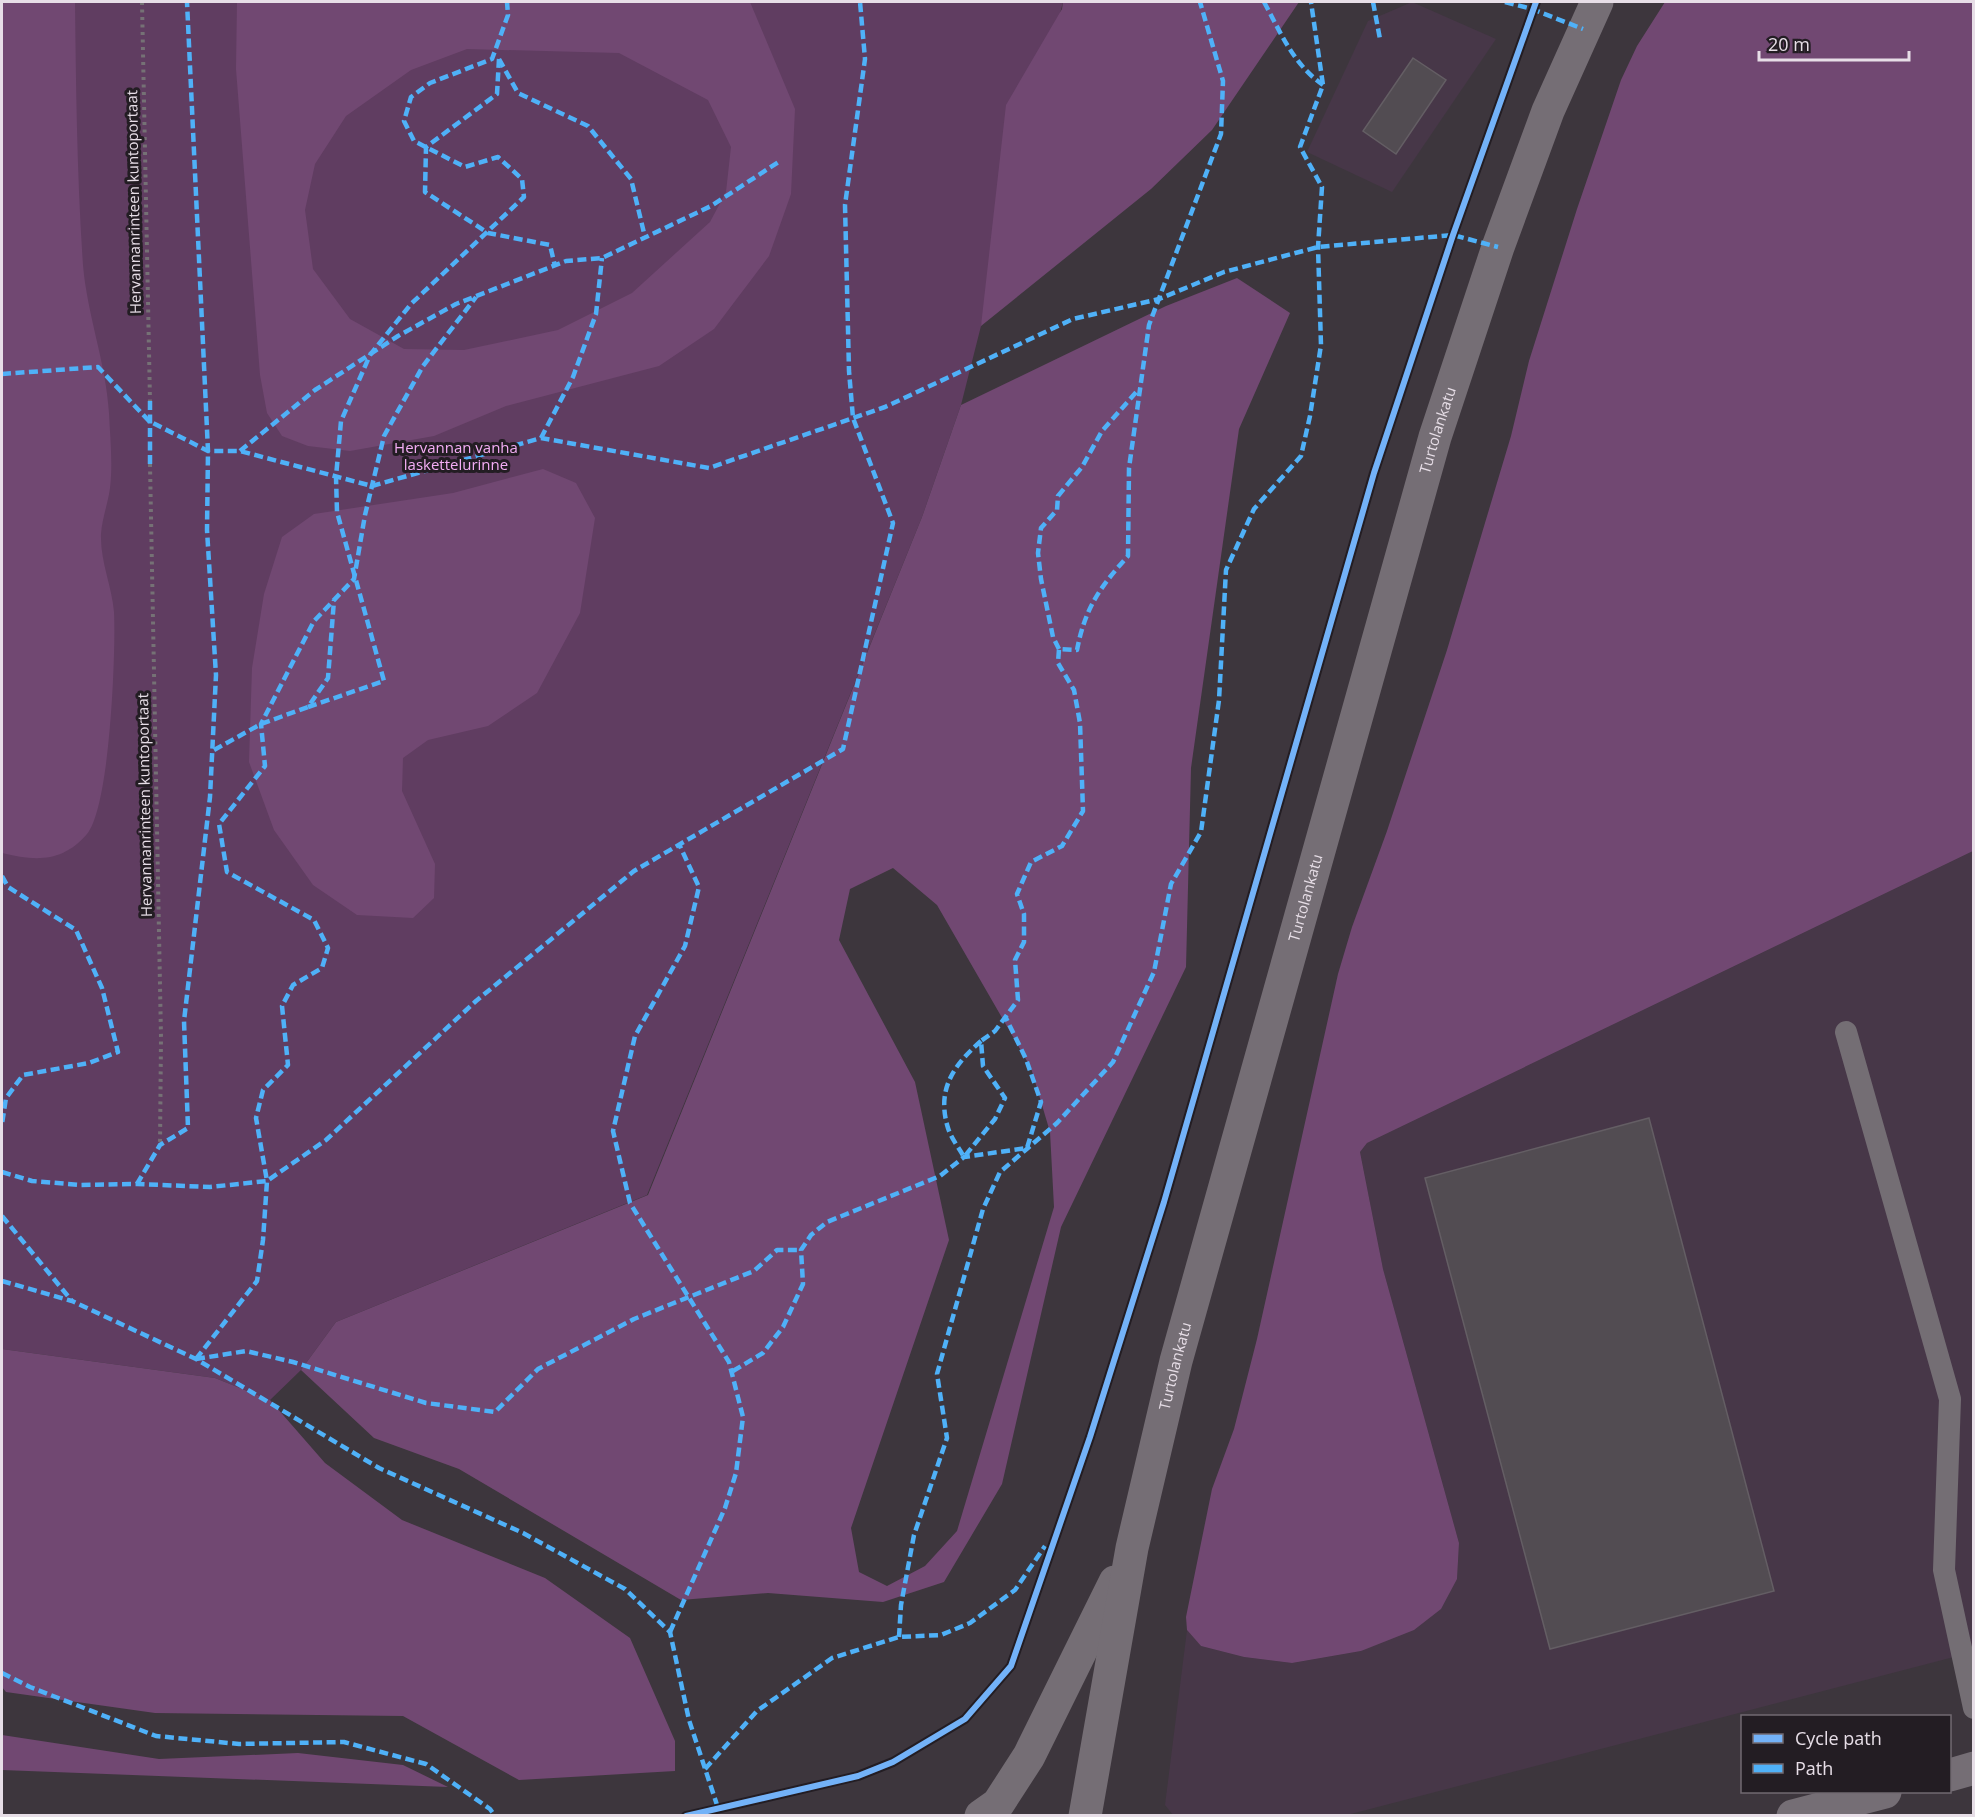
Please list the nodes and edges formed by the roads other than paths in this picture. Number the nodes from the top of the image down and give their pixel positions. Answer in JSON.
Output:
{"nodes":[{"id":1,"x":1597,"y":2,"type":"edge"},
{"id":2,"x":1846,"y":1032,"type":"dead end"},
{"id":3,"x":1132,"y":1548,"type":"junction"},
{"id":4,"x":1974,"y":1708,"type":"edge"},
{"id":5,"x":1974,"y":1768,"type":"edge"},
{"id":6,"x":1951,"y":1775,"type":"edge"},
{"id":7,"x":1877,"y":1793,"type":"edge"},
{"id":8,"x":981,"y":1815,"type":"edge"},
{"id":9,"x":1085,"y":1815,"type":"edge"},
{"id":10,"x":1793,"y":1815,"type":"edge"}],
"edges":[{"from":1,"to":3,"type":"main road","name":"Turtolankatu"},
{"from":2,"to":4,"type":"lane"},
{"from":3,"to":8,"type":"main road"},
{"from":3,"to":9,"type":"main road","name":"Turtolankatu"},
{"from":5,"to":6,"type":"main road"},
{"from":7,"to":10,"type":"main road"}]}
